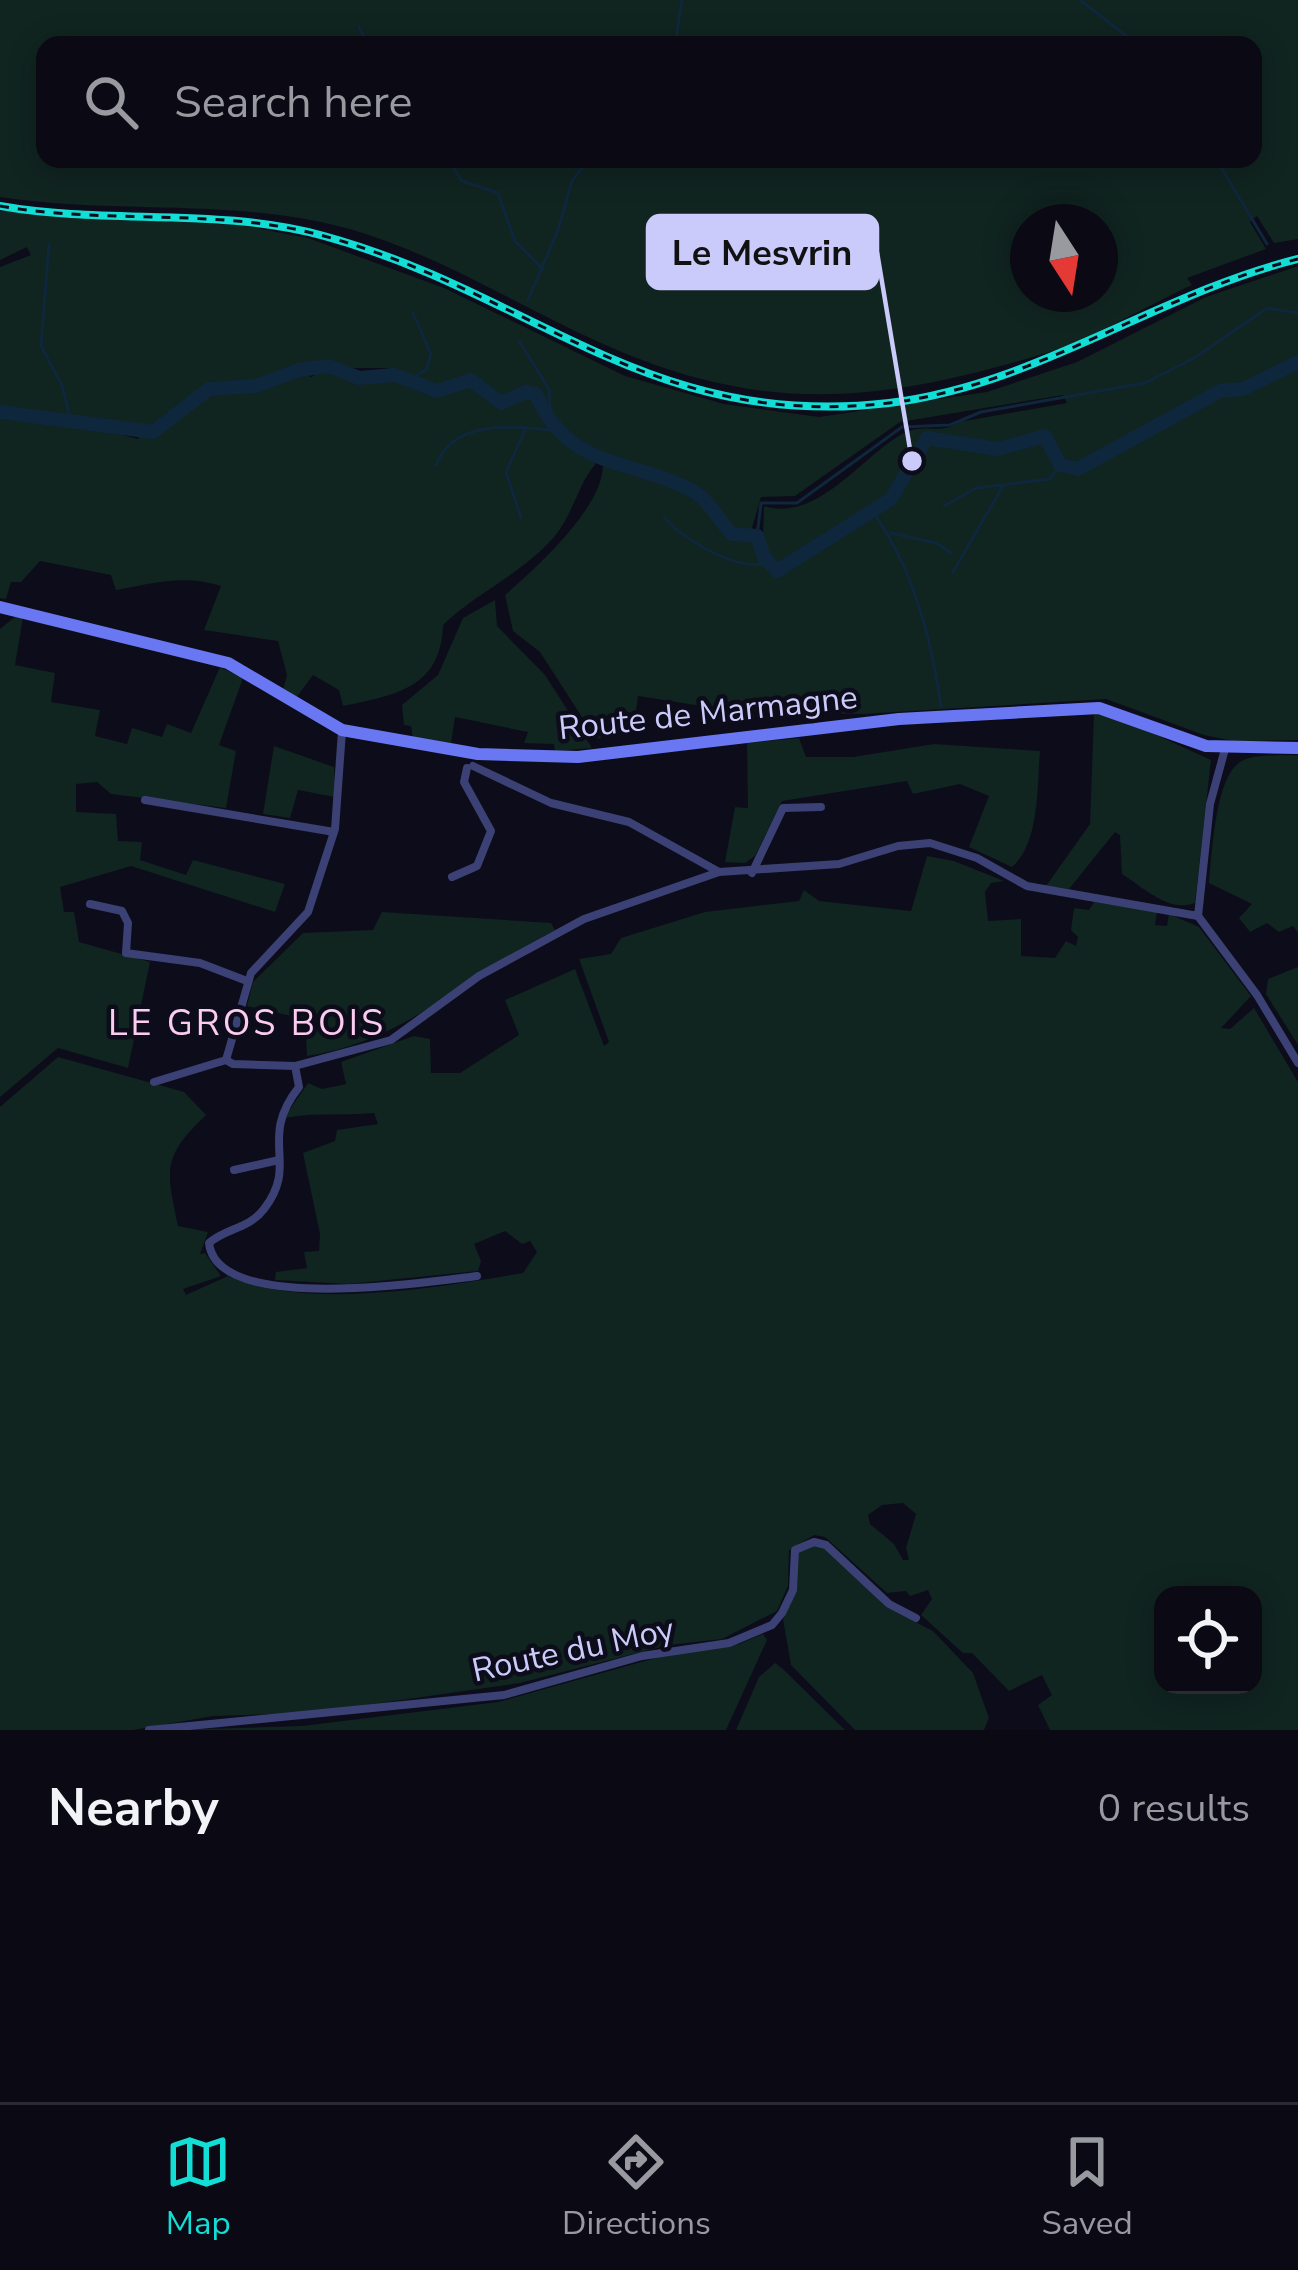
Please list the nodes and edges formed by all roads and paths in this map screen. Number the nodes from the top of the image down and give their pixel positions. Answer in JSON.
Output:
{"nodes":[{"id":1,"x":0,"y":607,"type":"edge"},
{"id":2,"x":342,"y":730,"type":"junction"},
{"id":3,"x":1298,"y":748,"type":"edge"},
{"id":4,"x":1225,"y":749,"type":"junction"},
{"id":5,"x":473,"y":763,"type":"junction"},
{"id":6,"x":145,"y":800,"type":"dead end"},
{"id":7,"x":821,"y":807,"type":"dead end"},
{"id":8,"x":334,"y":832,"type":"junction"},
{"id":9,"x":719,"y":872,"type":"junction"},
{"id":10,"x":752,"y":874,"type":"junction"},
{"id":11,"x":452,"y":878,"type":"dead end"},
{"id":12,"x":90,"y":904,"type":"dead end"},
{"id":13,"x":1198,"y":916,"type":"junction"},
{"id":14,"x":247,"y":981,"type":"junction"},
{"id":15,"x":226,"y":1060,"type":"junction"},
{"id":16,"x":318,"y":1061,"type":"junction"},
{"id":17,"x":1298,"y":1063,"type":"edge"},
{"id":18,"x":295,"y":1066,"type":"junction"},
{"id":19,"x":154,"y":1082,"type":"dead end"},
{"id":20,"x":299,"y":1084,"type":"junction"},
{"id":21,"x":279,"y":1160,"type":"junction"},
{"id":22,"x":234,"y":1169,"type":"dead end"},
{"id":23,"x":477,"y":1276,"type":"dead end"},
{"id":24,"x":916,"y":1618,"type":"dead end"},
{"id":25,"x":149,"y":1730,"type":"edge"}],
"edges":[{"from":1,"to":2,"type":"main road","name":"Route de Marmagne"},
{"from":2,"to":5,"type":"main road","name":"Route de Marmagne"},
{"from":2,"to":8,"type":"street"},
{"from":3,"to":4,"type":"main road","name":"Route de Marmagne"},
{"from":4,"to":5,"type":"main road","name":"Route de Marmagne"},
{"from":4,"to":13,"type":"street"},
{"from":5,"to":9,"type":"street"},
{"from":5,"to":11,"type":"street"},
{"from":6,"to":8,"type":"street"},
{"from":7,"to":10,"type":"street"},
{"from":8,"to":14,"type":"street"},
{"from":9,"to":10,"type":"street"},
{"from":9,"to":16,"type":"street"},
{"from":10,"to":13,"type":"street"},
{"from":12,"to":14,"type":"street"},
{"from":13,"to":17,"type":"street"},
{"from":14,"to":15,"type":"street"},
{"from":15,"to":18,"type":"street"},
{"from":15,"to":19,"type":"street"},
{"from":16,"to":18,"type":"street"},
{"from":16,"to":20,"type":"street"},
{"from":18,"to":20,"type":"street"},
{"from":20,"to":21,"type":"street"},
{"from":21,"to":22,"type":"street"},
{"from":21,"to":23,"type":"street"},
{"from":24,"to":25,"type":"street","name":"Route du Moy"}]}
